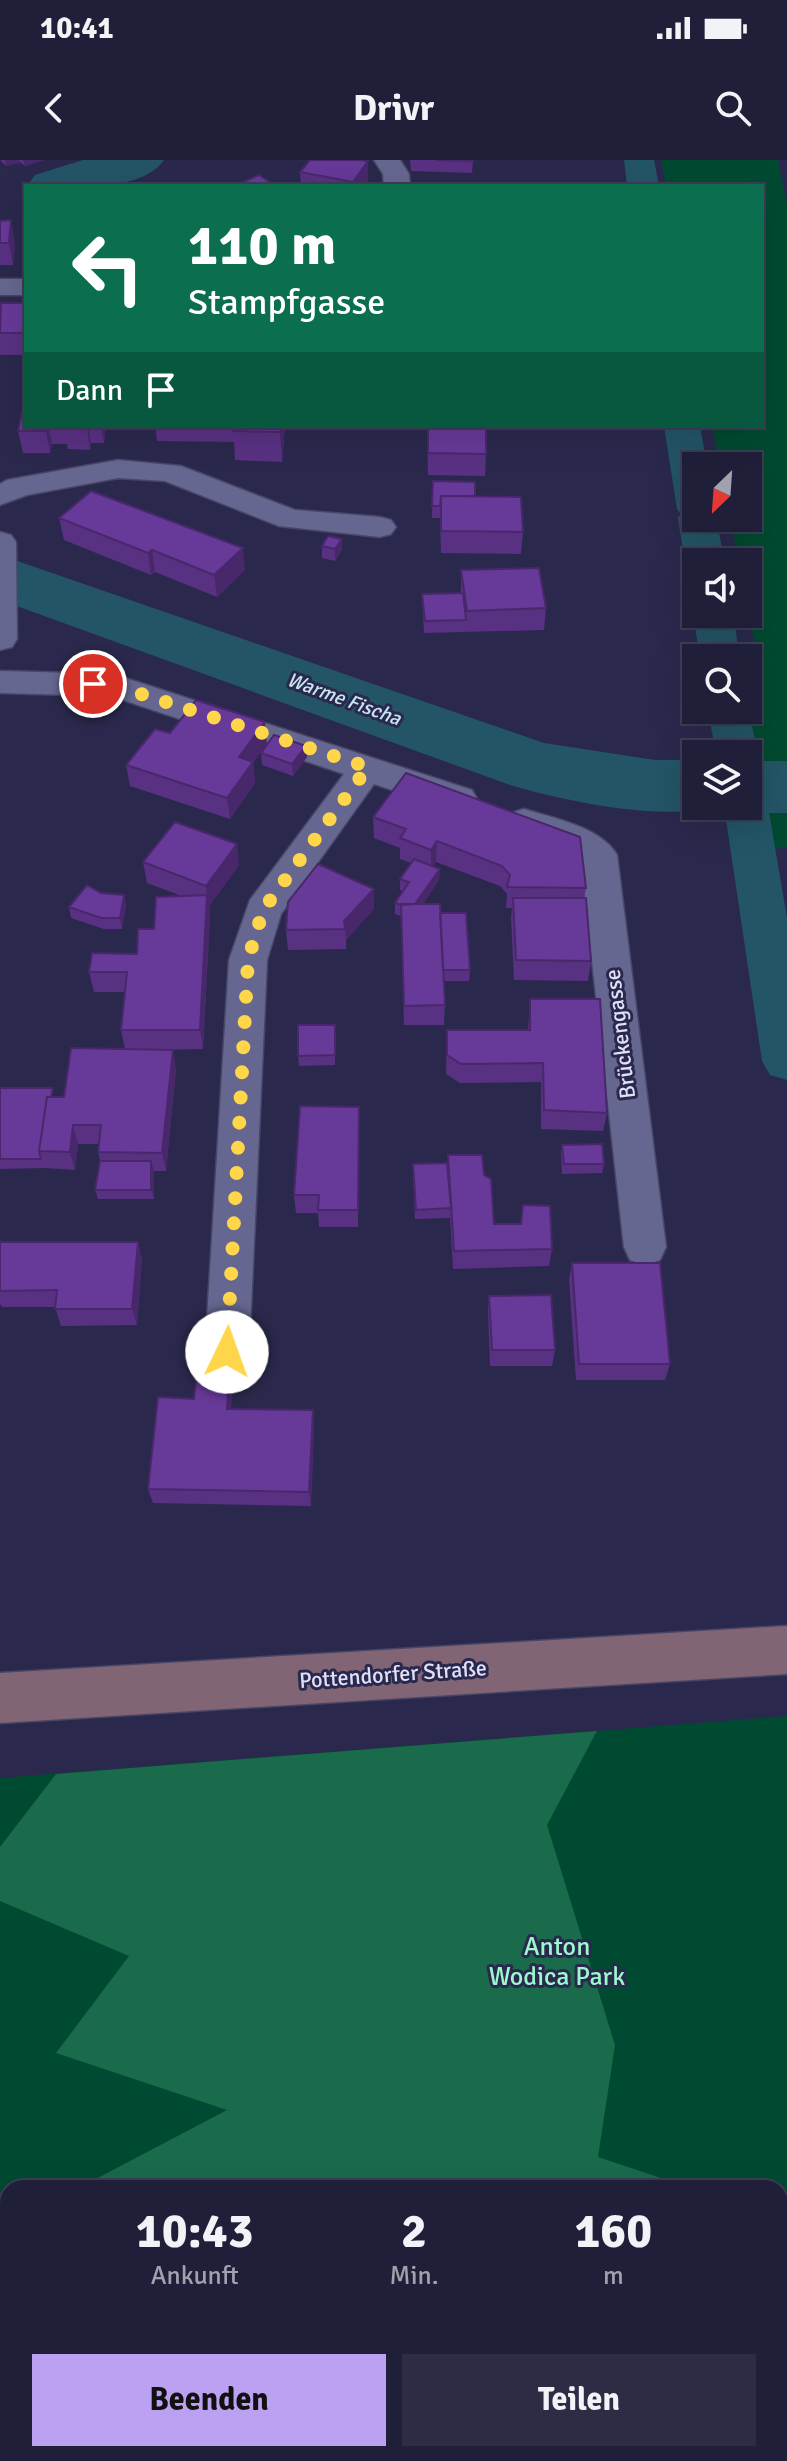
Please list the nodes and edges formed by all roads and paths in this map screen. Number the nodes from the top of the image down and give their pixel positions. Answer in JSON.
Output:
{"nodes":[{"id":1,"x":387,"y":160,"type":"edge"},
{"id":2,"x":397,"y":184,"type":"edge"},
{"id":3,"x":0,"y":287,"type":"edge"},
{"id":4,"x":24,"y":287,"type":"edge"},
{"id":5,"x":0,"y":496,"type":"edge"},
{"id":6,"x":380,"y":527,"type":"dead end"},
{"id":7,"x":1,"y":544,"type":"edge"},
{"id":8,"x":1,"y":630,"type":"edge"},
{"id":9,"x":0,"y":639,"type":"edge"},
{"id":10,"x":0,"y":682,"type":"edge"},
{"id":11,"x":368,"y":767,"type":"junction"},
{"id":12,"x":645,"y":1247,"type":"dead end"},
{"id":13,"x":227,"y":1352,"type":"dead end"},
{"id":14,"x":787,"y":1650,"type":"edge"},
{"id":15,"x":0,"y":1698,"type":"edge"}],
"edges":[{"from":1,"to":2,"type":"street"},
{"from":3,"to":4,"type":"street"},
{"from":5,"to":6,"type":"street"},
{"from":7,"to":8,"type":"street"},
{"from":8,"to":9,"type":"street"},
{"from":10,"to":11,"type":"street"},
{"from":11,"to":12,"type":"street","name":"Brückengasse"},
{"from":11,"to":13,"type":"street"},
{"from":14,"to":15,"type":"main road","name":"Pottendorfer Straße"}]}
